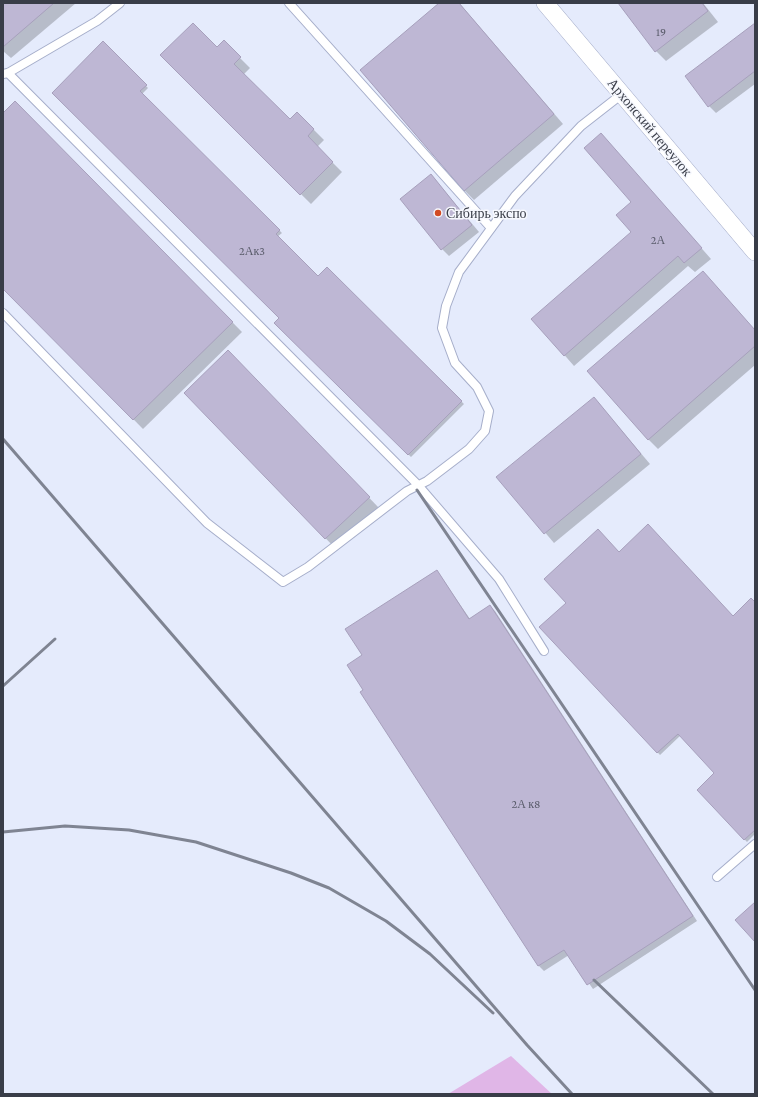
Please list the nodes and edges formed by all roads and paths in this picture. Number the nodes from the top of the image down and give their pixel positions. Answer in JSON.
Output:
{"nodes":[{"id":1,"x":120,"y":3,"type":"edge"},
{"id":2,"x":289,"y":3,"type":"edge"},
{"id":3,"x":545,"y":3,"type":"edge"},
{"id":4,"x":6,"y":73,"type":"edge"},
{"id":5,"x":622,"y":94,"type":"junction"},
{"id":6,"x":491,"y":228,"type":"junction"},
{"id":7,"x":755,"y":252,"type":"edge"},
{"id":8,"x":3,"y":312,"type":"edge"},
{"id":9,"x":418,"y":485,"type":"junction"},
{"id":10,"x":544,"y":650,"type":"dead end"},
{"id":11,"x":755,"y":844,"type":"edge"},
{"id":12,"x":717,"y":877,"type":"dead end"}],
"edges":[{"from":1,"to":4,"type":"lane"},
{"from":2,"to":6,"type":"lane"},
{"from":3,"to":5,"type":"street","name":"Архонский переулок"},
{"from":4,"to":9,"type":"lane"},
{"from":5,"to":6,"type":"lane"},
{"from":5,"to":7,"type":"street","name":"Архонский переулок"},
{"from":6,"to":9,"type":"lane"},
{"from":8,"to":9,"type":"lane"},
{"from":9,"to":10,"type":"lane"},
{"from":11,"to":12,"type":"lane"}]}
